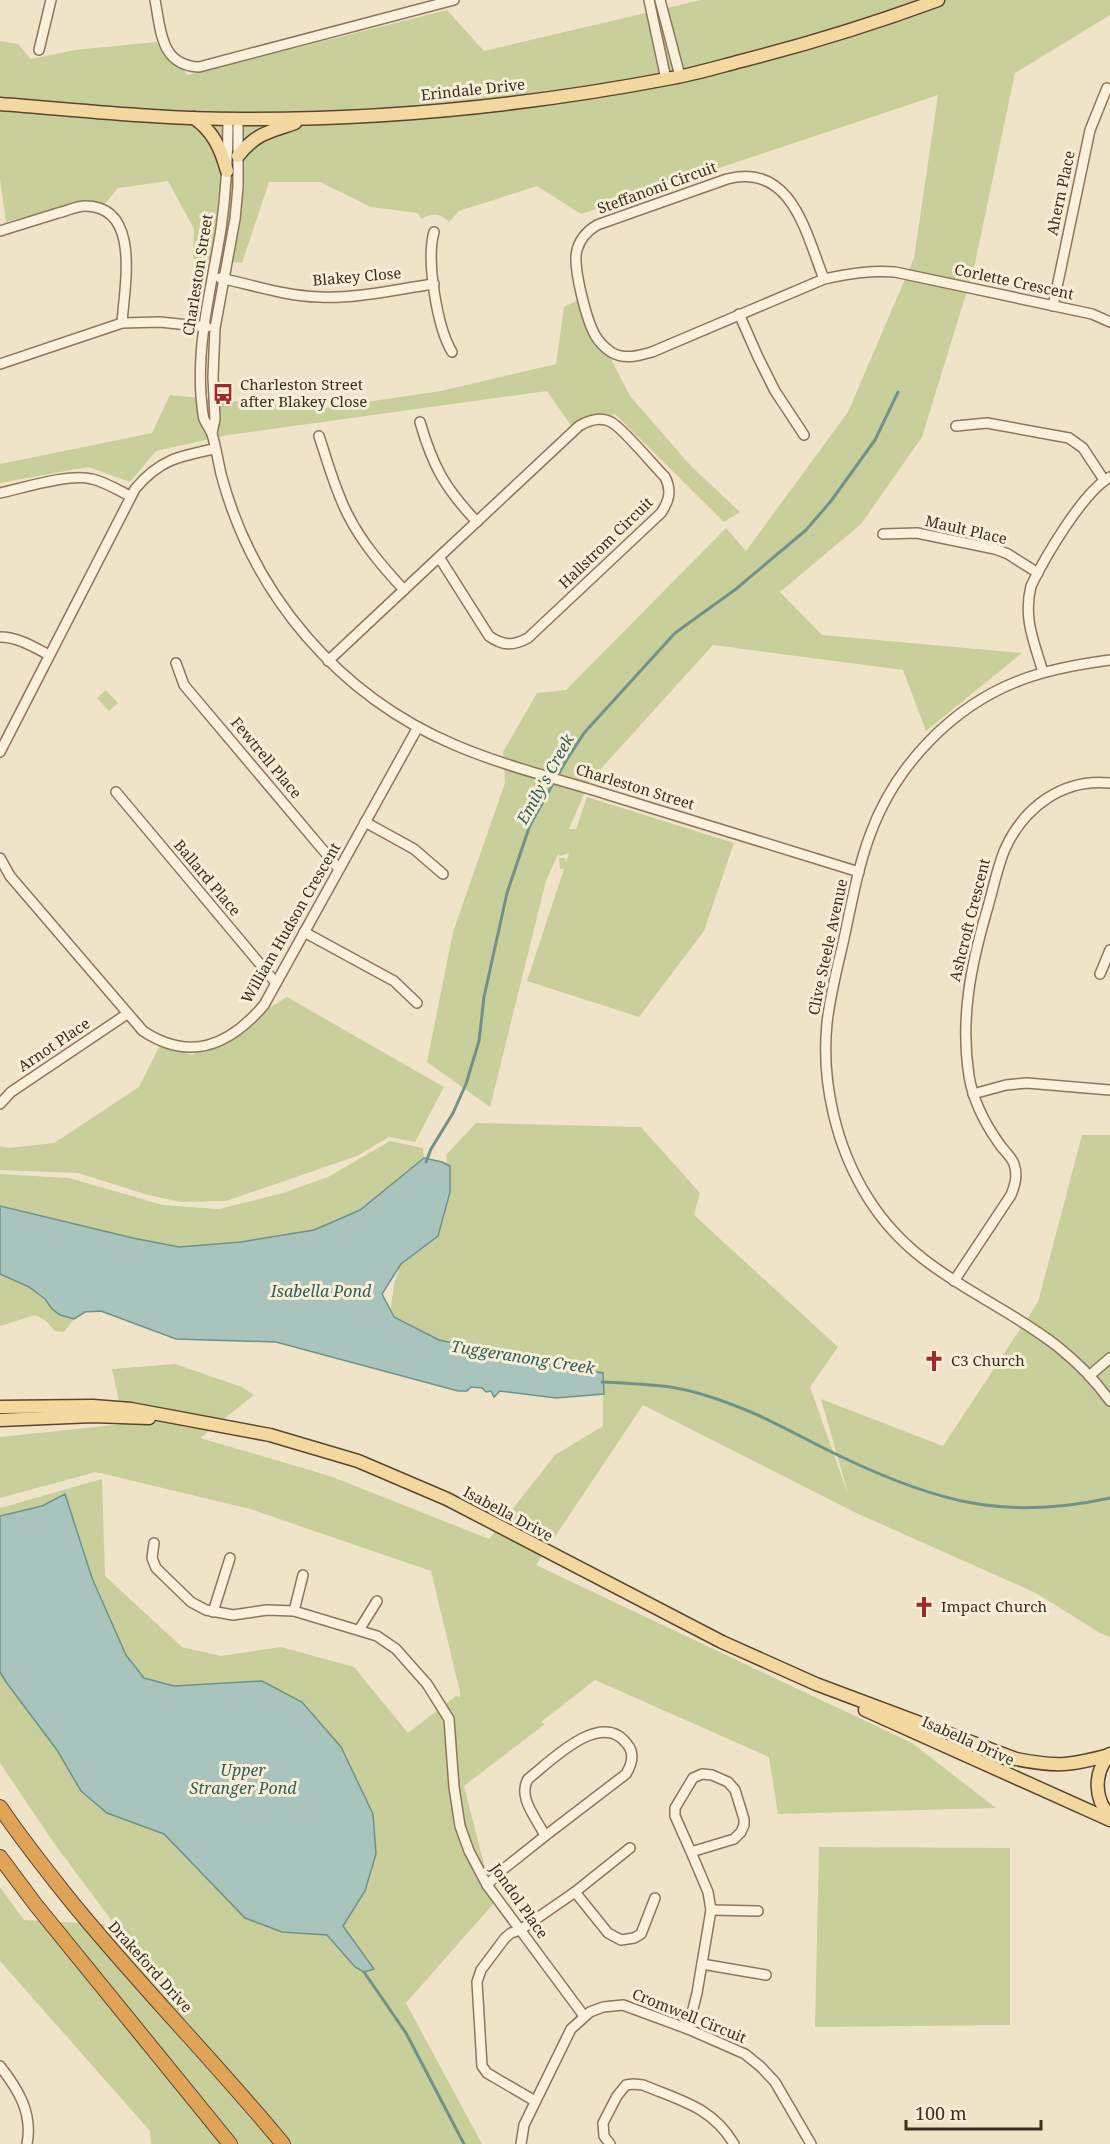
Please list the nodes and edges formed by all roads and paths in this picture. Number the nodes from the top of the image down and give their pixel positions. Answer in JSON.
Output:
{"nodes":[{"id":1,"x":51,"y":0,"type":"edge"},
{"id":2,"x":155,"y":0,"type":"edge"},
{"id":3,"x":454,"y":0,"type":"edge"},
{"id":4,"x":649,"y":0,"type":"edge"},
{"id":5,"x":660,"y":0,"type":"edge"},
{"id":6,"x":938,"y":0,"type":"edge"},
{"id":7,"x":39,"y":50,"type":"dead end"},
{"id":8,"x":680,"y":76,"type":"junction"},
{"id":9,"x":666,"y":79,"type":"junction"},
{"id":10,"x":1107,"y":88,"type":"dead end"},
{"id":11,"x":0,"y":104,"type":"edge"},
{"id":12,"x":193,"y":117,"type":"junction"},
{"id":13,"x":233,"y":119,"type":"junction"},
{"id":14,"x":308,"y":119,"type":"junction"},
{"id":15,"x":238,"y":156,"type":"junction"},
{"id":16,"x":227,"y":171,"type":"junction"},
{"id":17,"x":0,"y":231,"type":"edge"},
{"id":18,"x":434,"y":232,"type":"dead end"},
{"id":19,"x":910,"y":275,"type":"joint"},
{"id":20,"x":211,"y":276,"type":"junction"},
{"id":21,"x":224,"y":278,"type":"junction"},
{"id":22,"x":824,"y":279,"type":"junction"},
{"id":23,"x":434,"y":284,"type":"junction"},
{"id":24,"x":1053,"y":306,"type":"junction"},
{"id":25,"x":740,"y":314,"type":"junction"},
{"id":26,"x":1110,"y":322,"type":"edge"},
{"id":27,"x":122,"y":323,"type":"junction"},
{"id":28,"x":203,"y":327,"type":"junction"},
{"id":29,"x":215,"y":328,"type":"junction"},
{"id":30,"x":452,"y":352,"type":"dead end"},
{"id":31,"x":0,"y":364,"type":"edge"},
{"id":32,"x":420,"y":422,"type":"dead end"},
{"id":33,"x":956,"y":426,"type":"dead end"},
{"id":34,"x":212,"y":433,"type":"junction"},
{"id":35,"x":804,"y":435,"type":"dead end"},
{"id":36,"x":319,"y":436,"type":"dead end"},
{"id":37,"x":214,"y":449,"type":"junction"},
{"id":38,"x":1107,"y":478,"type":"edge"},
{"id":39,"x":0,"y":492,"type":"edge"},
{"id":40,"x":130,"y":496,"type":"junction"},
{"id":41,"x":477,"y":522,"type":"junction"},
{"id":42,"x":883,"y":534,"type":"dead end"},
{"id":43,"x":439,"y":557,"type":"junction"},
{"id":44,"x":1038,"y":573,"type":"junction"},
{"id":45,"x":404,"y":590,"type":"junction"},
{"id":46,"x":0,"y":637,"type":"edge"},
{"id":47,"x":49,"y":655,"type":"junction"},
{"id":48,"x":1110,"y":660,"type":"edge"},
{"id":49,"x":328,"y":661,"type":"junction"},
{"id":50,"x":176,"y":663,"type":"dead end"},
{"id":51,"x":1043,"y":672,"type":"junction"},
{"id":52,"x":418,"y":727,"type":"junction"},
{"id":53,"x":0,"y":752,"type":"edge"},
{"id":54,"x":1110,"y":783,"type":"edge"},
{"id":55,"x":116,"y":792,"type":"dead end"},
{"id":56,"x":365,"y":822,"type":"junction"},
{"id":57,"x":0,"y":858,"type":"edge"},
{"id":58,"x":339,"y":869,"type":"junction"},
{"id":59,"x":859,"y":872,"type":"junction"},
{"id":60,"x":443,"y":874,"type":"dead end"},
{"id":61,"x":304,"y":932,"type":"junction"},
{"id":62,"x":1110,"y":950,"type":"edge"},
{"id":63,"x":1100,"y":974,"type":"dead end"},
{"id":64,"x":276,"y":983,"type":"junction"},
{"id":65,"x":417,"y":1003,"type":"dead end"},
{"id":66,"x":127,"y":1014,"type":"junction"},
{"id":67,"x":1110,"y":1090,"type":"edge"},
{"id":68,"x":973,"y":1094,"type":"junction"},
{"id":69,"x":0,"y":1104,"type":"edge"},
{"id":70,"x":954,"y":1281,"type":"junction"},
{"id":71,"x":1110,"y":1358,"type":"edge"},
{"id":72,"x":1089,"y":1376,"type":"junction"},
{"id":73,"x":1110,"y":1401,"type":"edge"},
{"id":74,"x":0,"y":1407,"type":"edge"},
{"id":75,"x":168,"y":1417,"type":"junction"},
{"id":76,"x":0,"y":1420,"type":"edge"},
{"id":77,"x":154,"y":1543,"type":"dead end"},
{"id":78,"x":230,"y":1558,"type":"dead end"},
{"id":79,"x":303,"y":1575,"type":"dead end"},
{"id":80,"x":377,"y":1601,"type":"dead end"},
{"id":81,"x":294,"y":1611,"type":"junction"},
{"id":82,"x":213,"y":1612,"type":"junction"},
{"id":83,"x":359,"y":1630,"type":"junction"},
{"id":84,"x":816,"y":1684,"type":"junction"},
{"id":85,"x":1110,"y":1754,"type":"edge"},
{"id":86,"x":0,"y":1807,"type":"edge"},
{"id":87,"x":1110,"y":1818,"type":"edge"},
{"id":88,"x":545,"y":1836,"type":"junction"},
{"id":89,"x":630,"y":1848,"type":"dead end"},
{"id":90,"x":691,"y":1852,"type":"junction"},
{"id":91,"x":0,"y":1857,"type":"edge"},
{"id":92,"x":487,"y":1885,"type":"junction"},
{"id":93,"x":575,"y":1892,"type":"junction"},
{"id":94,"x":655,"y":1898,"type":"dead end"},
{"id":95,"x":711,"y":1911,"type":"junction"},
{"id":96,"x":758,"y":1911,"type":"dead end"},
{"id":97,"x":520,"y":1930,"type":"junction"},
{"id":98,"x":702,"y":1964,"type":"junction"},
{"id":99,"x":766,"y":1975,"type":"dead end"},
{"id":100,"x":584,"y":2016,"type":"junction"},
{"id":101,"x":688,"y":2029,"type":"junction"},
{"id":102,"x":0,"y":2066,"type":"edge"},
{"id":103,"x":535,"y":2101,"type":"junction"},
{"id":104,"x":217,"y":2127,"type":"junction"},
{"id":105,"x":27,"y":2144,"type":"edge"},
{"id":106,"x":225,"y":2144,"type":"edge"},
{"id":107,"x":230,"y":2144,"type":"edge"},
{"id":108,"x":283,"y":2144,"type":"edge"},
{"id":109,"x":521,"y":2144,"type":"edge"},
{"id":110,"x":610,"y":2144,"type":"edge"},
{"id":111,"x":734,"y":2144,"type":"edge"},
{"id":112,"x":811,"y":2144,"type":"edge"}],
"edges":[{"from":1,"to":7,"type":"street"},
{"from":2,"to":3,"type":"street"},
{"from":4,"to":9,"type":"street"},
{"from":5,"to":8,"type":"street"},
{"from":6,"to":8,"type":"main road","name":"Erindale Drive"},
{"from":8,"to":9,"type":"main road","name":"Erindale Drive"},
{"from":9,"to":14,"type":"main road","name":"Erindale Drive"},
{"from":10,"to":24,"type":"street","name":"Ahern Place"},
{"from":11,"to":12,"type":"main road","name":"Erindale Drive"},
{"from":12,"to":13,"type":"main road","name":"Erindale Drive"},
{"from":12,"to":16,"type":"main road"},
{"from":13,"to":14,"type":"main road","name":"Erindale Drive"},
{"from":13,"to":15,"type":"street","name":"Charleston Street"},
{"from":13,"to":16,"type":"street","name":"Charleston Street"},
{"from":14,"to":15,"type":"main road"},
{"from":15,"to":21,"type":"street","name":"Charleston Street"},
{"from":16,"to":20,"type":"street","name":"Charleston Street"},
{"from":17,"to":27,"type":"street"},
{"from":18,"to":23,"type":"street"},
{"from":19,"to":22,"type":"street","name":"Steffanoni Circuit"},
{"from":19,"to":24,"type":"street","name":"Corlette Crescent"},
{"from":20,"to":21,"type":"street","name":"Blakey Close"},
{"from":20,"to":28,"type":"street","name":"Charleston Street"},
{"from":21,"to":23,"type":"street","name":"Blakey Close"},
{"from":21,"to":29,"type":"street","name":"Charleston Street"},
{"from":22,"to":25,"type":"street","name":"Steffanoni Circuit"},
{"from":22,"to":25,"type":"street","name":"Steffanoni Circuit"},
{"from":23,"to":30,"type":"street"},
{"from":24,"to":26,"type":"street","name":"Corlette Crescent"},
{"from":25,"to":35,"type":"street"},
{"from":27,"to":28,"type":"street"},
{"from":27,"to":31,"type":"street"},
{"from":28,"to":29,"type":"street"},
{"from":28,"to":34,"type":"street","name":"Charleston Street"},
{"from":29,"to":34,"type":"street","name":"Charleston Street"},
{"from":32,"to":41,"type":"street"},
{"from":33,"to":38,"type":"street"},
{"from":34,"to":37,"type":"street","name":"Charleston Street"},
{"from":36,"to":45,"type":"street"},
{"from":37,"to":40,"type":"street"},
{"from":37,"to":49,"type":"street","name":"Charleston Street"},
{"from":38,"to":44,"type":"street"},
{"from":39,"to":40,"type":"street"},
{"from":40,"to":47,"type":"street"},
{"from":41,"to":43,"type":"street","name":"Hallstrom Circuit"},
{"from":41,"to":43,"type":"street","name":"Hallstrom Circuit"},
{"from":42,"to":44,"type":"street","name":"Mault Place"},
{"from":43,"to":45,"type":"street","name":"Hallstrom Circuit"},
{"from":44,"to":51,"type":"street"},
{"from":45,"to":49,"type":"street","name":"Hallstrom Circuit"},
{"from":46,"to":47,"type":"street"},
{"from":47,"to":53,"type":"street"},
{"from":48,"to":51,"type":"street","name":"Clive Steele Avenue"},
{"from":49,"to":52,"type":"street","name":"Charleston Street"},
{"from":50,"to":58,"type":"street","name":"Fewtrell Place"},
{"from":51,"to":59,"type":"street","name":"Clive Steele Avenue"},
{"from":52,"to":56,"type":"street","name":"William Hudson Crescent"},
{"from":52,"to":59,"type":"street","name":"Charleston Street"},
{"from":54,"to":68,"type":"street","name":"Ashcroft Crescent"},
{"from":55,"to":64,"type":"street","name":"Ballard Place"},
{"from":56,"to":58,"type":"street","name":"William Hudson Crescent"},
{"from":56,"to":60,"type":"street"},
{"from":57,"to":66,"type":"street","name":"William Hudson Crescent"},
{"from":58,"to":61,"type":"street","name":"William Hudson Crescent"},
{"from":59,"to":70,"type":"street","name":"Clive Steele Avenue"},
{"from":61,"to":64,"type":"street","name":"William Hudson Crescent"},
{"from":61,"to":65,"type":"street"},
{"from":62,"to":63,"type":"street"},
{"from":64,"to":66,"type":"street","name":"William Hudson Crescent"},
{"from":66,"to":69,"type":"street","name":"Arnot Place"},
{"from":67,"to":68,"type":"street"},
{"from":68,"to":70,"type":"street","name":"Ashcroft Crescent"},
{"from":70,"to":72,"type":"street","name":"Clive Steele Avenue"},
{"from":71,"to":72,"type":"street"},
{"from":72,"to":73,"type":"street","name":"Clive Steele Avenue"},
{"from":74,"to":75,"type":"main road","name":"Isabella Drive"},
{"from":75,"to":76,"type":"main road","name":"Isabella Drive"},
{"from":75,"to":84,"type":"main road","name":"Isabella Drive"},
{"from":77,"to":82,"type":"street"},
{"from":78,"to":82,"type":"street"},
{"from":79,"to":81,"type":"street"},
{"from":80,"to":83,"type":"street"},
{"from":81,"to":82,"type":"street"},
{"from":81,"to":83,"type":"street"},
{"from":83,"to":92,"type":"street","name":"Jondol Place"},
{"from":84,"to":85,"type":"main road","name":"Isabella Drive"},
{"from":84,"to":87,"type":"main road","name":"Isabella Drive"},
{"from":85,"to":87,"type":"main road"},
{"from":86,"to":108,"type":"highway","name":"Drakeford Drive"},
{"from":88,"to":88,"type":"street"},
{"from":88,"to":92,"type":"street"},
{"from":89,"to":93,"type":"street"},
{"from":90,"to":90,"type":"street"},
{"from":90,"to":95,"type":"street"},
{"from":91,"to":104,"type":"highway"},
{"from":92,"to":97,"type":"street","name":"Jondol Place"},
{"from":93,"to":94,"type":"street"},
{"from":93,"to":97,"type":"street"},
{"from":95,"to":96,"type":"street"},
{"from":95,"to":98,"type":"street"},
{"from":97,"to":100,"type":"street","name":"Jondol Place"},
{"from":97,"to":103,"type":"street"},
{"from":98,"to":99,"type":"street"},
{"from":98,"to":101,"type":"street"},
{"from":100,"to":101,"type":"street","name":"Cromwell Circuit"},
{"from":100,"to":103,"type":"street"},
{"from":101,"to":112,"type":"street","name":"Cromwell Circuit"},
{"from":102,"to":105,"type":"street"},
{"from":103,"to":109,"type":"street"},
{"from":104,"to":106,"type":"highway"},
{"from":104,"to":107,"type":"highway"},
{"from":110,"to":111,"type":"street"}]}
